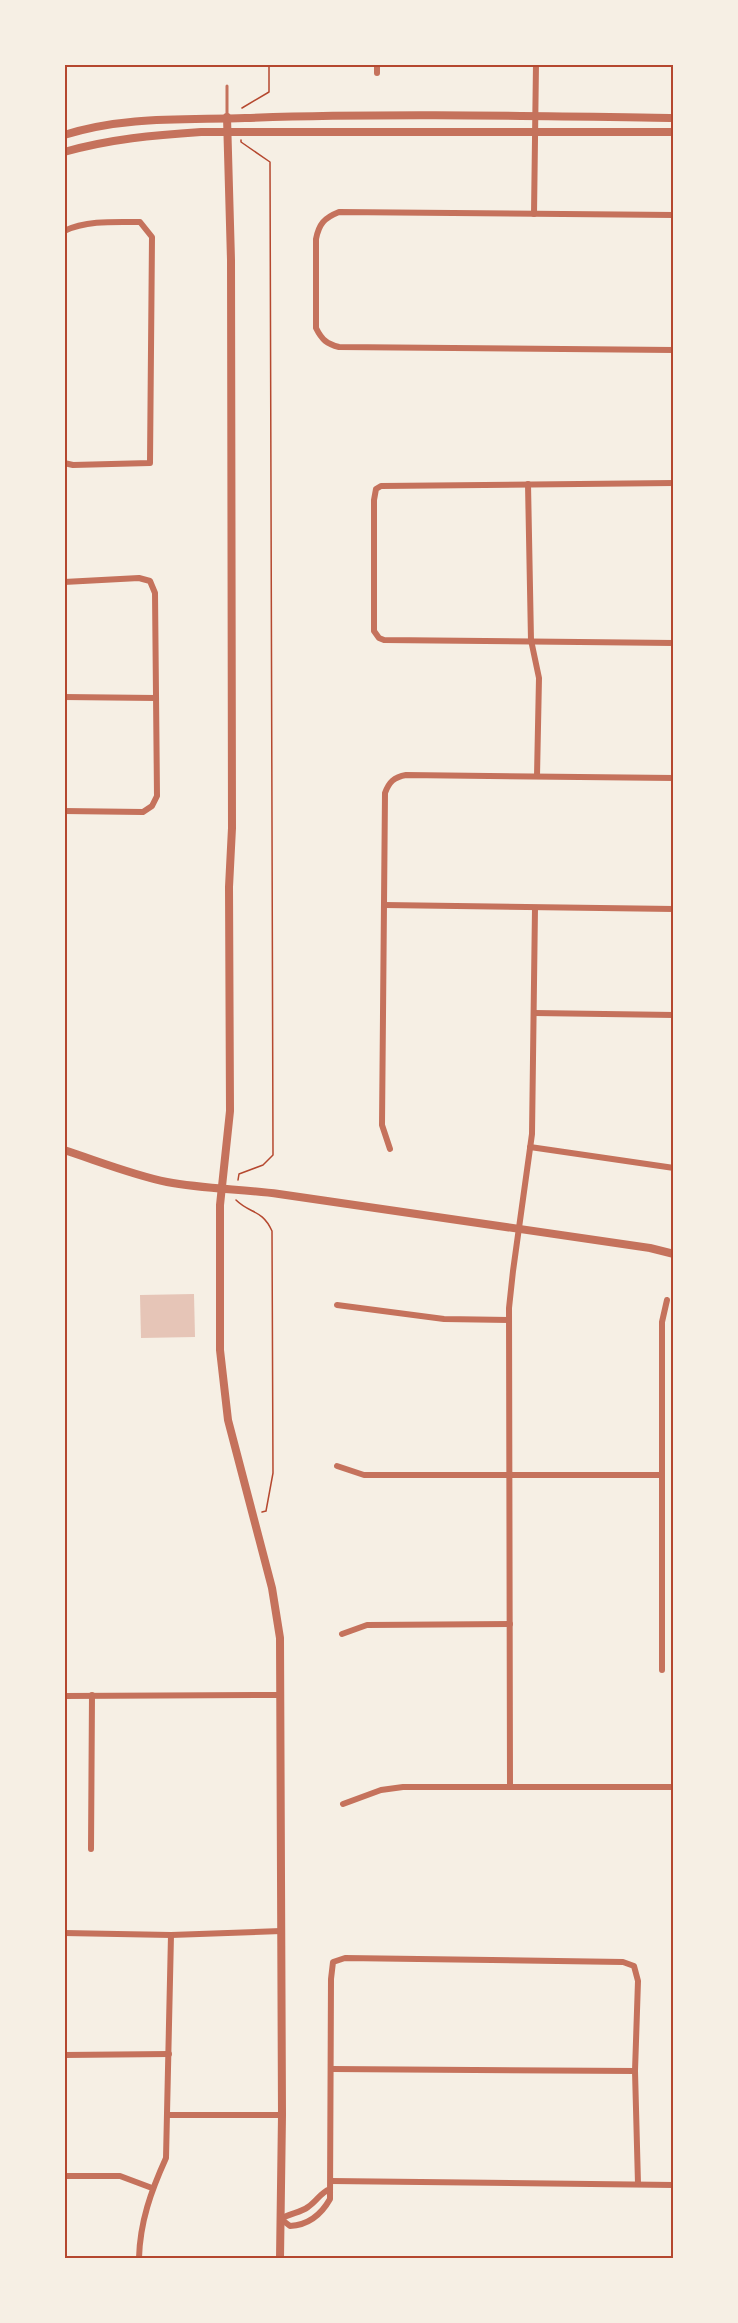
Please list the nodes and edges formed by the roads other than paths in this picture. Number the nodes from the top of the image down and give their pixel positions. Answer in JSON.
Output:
{"nodes":[{"id":1,"x":377,"y":64,"type":"edge"},
{"id":2,"x":536,"y":64,"type":"edge"},
{"id":3,"x":377,"y":73,"type":"dead end"},
{"id":4,"x":227,"y":86,"type":"dead end"},
{"id":5,"x":227,"y":117,"type":"junction"},
{"id":6,"x":535,"y":117,"type":"junction"},
{"id":7,"x":674,"y":118,"type":"edge"},
{"id":8,"x":227,"y":131,"type":"junction"},
{"id":9,"x":535,"y":131,"type":"junction"},
{"id":10,"x":674,"y":132,"type":"edge"},
{"id":11,"x":64,"y":135,"type":"edge"},
{"id":12,"x":64,"y":152,"type":"edge"},
{"id":13,"x":534,"y":214,"type":"junction"},
{"id":14,"x":674,"y":215,"type":"edge"},
{"id":15,"x":64,"y":231,"type":"edge"},
{"id":16,"x":674,"y":350,"type":"edge"},
{"id":17,"x":64,"y":463,"type":"edge"},
{"id":18,"x":674,"y":483,"type":"edge"},
{"id":19,"x":528,"y":484,"type":"junction"},
{"id":20,"x":64,"y":582,"type":"edge"},
{"id":21,"x":531,"y":640,"type":"junction"},
{"id":22,"x":674,"y":643,"type":"edge"},
{"id":23,"x":64,"y":697,"type":"edge"},
{"id":24,"x":156,"y":698,"type":"junction"},
{"id":25,"x":537,"y":776,"type":"junction"},
{"id":26,"x":674,"y":778,"type":"edge"},
{"id":27,"x":64,"y":811,"type":"edge"},
{"id":28,"x":384,"y":905,"type":"junction"},
{"id":29,"x":535,"y":908,"type":"junction"},
{"id":30,"x":674,"y":909,"type":"edge"},
{"id":31,"x":534,"y":1013,"type":"junction"},
{"id":32,"x":674,"y":1015,"type":"edge"},
{"id":33,"x":530,"y":1147,"type":"junction"},
{"id":34,"x":390,"y":1149,"type":"dead end"},
{"id":35,"x":64,"y":1150,"type":"edge"},
{"id":36,"x":674,"y":1168,"type":"edge"},
{"id":37,"x":221,"y":1187,"type":"junction"},
{"id":38,"x":518,"y":1229,"type":"junction"},
{"id":39,"x":674,"y":1254,"type":"edge"},
{"id":40,"x":667,"y":1300,"type":"dead end"},
{"id":41,"x":337,"y":1305,"type":"dead end"},
{"id":42,"x":509,"y":1320,"type":"junction"},
{"id":43,"x":337,"y":1466,"type":"dead end"},
{"id":44,"x":509,"y":1475,"type":"junction"},
{"id":45,"x":662,"y":1475,"type":"junction"},
{"id":46,"x":510,"y":1624,"type":"junction"},
{"id":47,"x":342,"y":1634,"type":"dead end"},
{"id":48,"x":662,"y":1670,"type":"dead end"},
{"id":49,"x":92,"y":1695,"type":"junction"},
{"id":50,"x":280,"y":1695,"type":"junction"},
{"id":51,"x":64,"y":1696,"type":"edge"},
{"id":52,"x":510,"y":1787,"type":"junction"},
{"id":53,"x":674,"y":1787,"type":"edge"},
{"id":54,"x":343,"y":1804,"type":"dead end"},
{"id":55,"x":92,"y":1849,"type":"dead end"},
{"id":56,"x":281,"y":1931,"type":"junction"},
{"id":57,"x":64,"y":1933,"type":"edge"},
{"id":58,"x":171,"y":1935,"type":"junction"},
{"id":59,"x":168,"y":2054,"type":"junction"},
{"id":60,"x":64,"y":2055,"type":"edge"},
{"id":61,"x":331,"y":2069,"type":"junction"},
{"id":62,"x":635,"y":2071,"type":"junction"},
{"id":63,"x":168,"y":2115,"type":"junction"},
{"id":64,"x":282,"y":2115,"type":"junction"},
{"id":65,"x":64,"y":2176,"type":"edge"},
{"id":66,"x":331,"y":2181,"type":"junction"},
{"id":67,"x":638,"y":2184,"type":"junction"},
{"id":68,"x":674,"y":2185,"type":"edge"},
{"id":69,"x":152,"y":2188,"type":"junction"},
{"id":70,"x":330,"y":2189,"type":"junction"},
{"id":71,"x":281,"y":2218,"type":"junction"},
{"id":72,"x":139,"y":2259,"type":"edge"},
{"id":73,"x":280,"y":2259,"type":"edge"}],
"edges":[{"from":1,"to":3,"type":"street"},
{"from":2,"to":6,"type":"street"},
{"from":4,"to":5,"type":"lane"},
{"from":5,"to":6,"type":"street"},
{"from":5,"to":8,"type":"street"},
{"from":5,"to":11,"type":"street"},
{"from":6,"to":7,"type":"street"},
{"from":6,"to":9,"type":"street"},
{"from":8,"to":9,"type":"street"},
{"from":8,"to":12,"type":"street"},
{"from":8,"to":37,"type":"street"},
{"from":9,"to":10,"type":"street"},
{"from":9,"to":13,"type":"street"},
{"from":13,"to":14,"type":"street"},
{"from":13,"to":16,"type":"street"},
{"from":15,"to":17,"type":"street"},
{"from":18,"to":19,"type":"street"},
{"from":19,"to":21,"type":"street"},
{"from":19,"to":21,"type":"street"},
{"from":20,"to":24,"type":"street"},
{"from":21,"to":22,"type":"street"},
{"from":21,"to":25,"type":"street"},
{"from":23,"to":24,"type":"street"},
{"from":24,"to":27,"type":"street"},
{"from":25,"to":26,"type":"street"},
{"from":25,"to":28,"type":"street"},
{"from":28,"to":29,"type":"street"},
{"from":28,"to":34,"type":"street"},
{"from":29,"to":30,"type":"street"},
{"from":29,"to":31,"type":"street"},
{"from":31,"to":32,"type":"street"},
{"from":31,"to":33,"type":"street"},
{"from":33,"to":36,"type":"street"},
{"from":33,"to":38,"type":"street"},
{"from":35,"to":37,"type":"street"},
{"from":37,"to":38,"type":"street"},
{"from":37,"to":50,"type":"street"},
{"from":38,"to":39,"type":"street"},
{"from":38,"to":42,"type":"street"},
{"from":40,"to":45,"type":"street"},
{"from":41,"to":42,"type":"street"},
{"from":42,"to":44,"type":"street"},
{"from":43,"to":44,"type":"street"},
{"from":44,"to":45,"type":"street"},
{"from":44,"to":46,"type":"street"},
{"from":45,"to":48,"type":"street"},
{"from":46,"to":47,"type":"street"},
{"from":46,"to":52,"type":"street"},
{"from":49,"to":50,"type":"street"},
{"from":49,"to":51,"type":"street"},
{"from":49,"to":55,"type":"street"},
{"from":50,"to":56,"type":"street"},
{"from":52,"to":53,"type":"street"},
{"from":52,"to":54,"type":"street"},
{"from":56,"to":58,"type":"street"},
{"from":56,"to":64,"type":"street"},
{"from":57,"to":58,"type":"street"},
{"from":58,"to":59,"type":"street"},
{"from":59,"to":60,"type":"street"},
{"from":59,"to":63,"type":"street"},
{"from":61,"to":62,"type":"street"},
{"from":61,"to":62,"type":"street"},
{"from":61,"to":66,"type":"street"},
{"from":62,"to":67,"type":"street"},
{"from":63,"to":64,"type":"street"},
{"from":63,"to":69,"type":"street"},
{"from":64,"to":71,"type":"street"},
{"from":65,"to":69,"type":"street"},
{"from":66,"to":67,"type":"street"},
{"from":66,"to":70,"type":"street"},
{"from":67,"to":68,"type":"street"},
{"from":69,"to":72,"type":"street"},
{"from":70,"to":71,"type":"street"},
{"from":70,"to":71,"type":"street"},
{"from":71,"to":73,"type":"street"}]}
